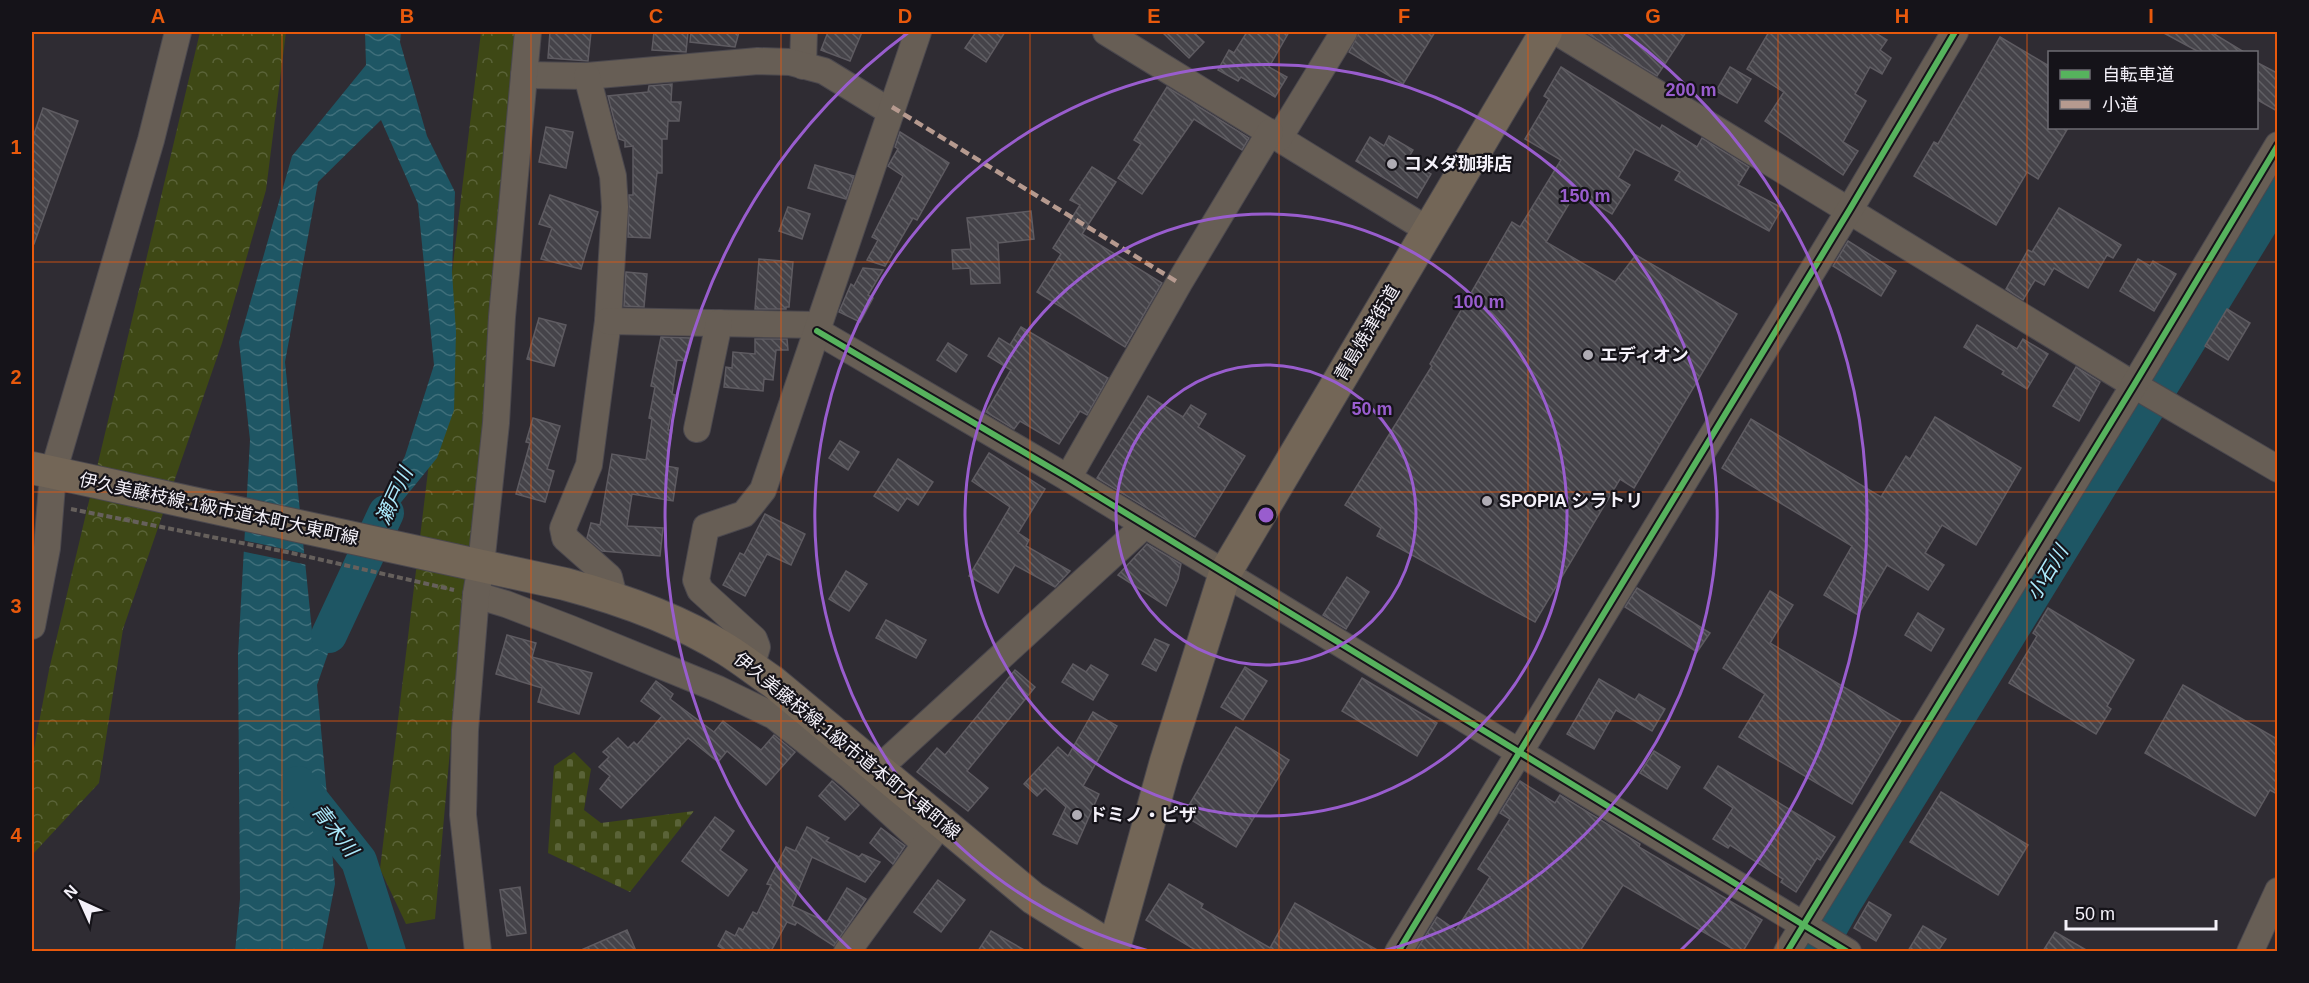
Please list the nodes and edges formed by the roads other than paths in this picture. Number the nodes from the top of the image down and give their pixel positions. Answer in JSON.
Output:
{"nodes":[{"id":1,"x":178,"y":32,"type":"edge"},
{"id":2,"x":528,"y":32,"type":"edge"},
{"id":3,"x":804,"y":32,"type":"edge"},
{"id":4,"x":918,"y":32,"type":"edge"},
{"id":5,"x":1106,"y":32,"type":"edge"},
{"id":6,"x":1344,"y":32,"type":"edge"},
{"id":7,"x":1546,"y":32,"type":"edge"},
{"id":8,"x":1557,"y":32,"type":"edge"},
{"id":9,"x":1955,"y":32,"type":"edge"},
{"id":10,"x":803,"y":66,"type":"junction"},
{"id":11,"x":524,"y":75,"type":"junction"},
{"id":12,"x":586,"y":76,"type":"junction"},
{"id":13,"x":891,"y":112,"type":"junction"},
{"id":14,"x":1275,"y":135,"type":"junction"},
{"id":15,"x":2277,"y":146,"type":"edge"},
{"id":16,"x":1850,"y":209,"type":"junction"},
{"id":17,"x":1428,"y":230,"type":"junction"},
{"id":18,"x":608,"y":321,"type":"junction"},
{"id":19,"x":719,"y":323,"type":"junction"},
{"id":20,"x":818,"y":328,"type":"junction"},
{"id":21,"x":2134,"y":385,"type":"junction"},
{"id":22,"x":697,"y":429,"type":"dead end"},
{"id":23,"x":2277,"y":469,"type":"edge"},
{"id":24,"x":42,"y":470,"type":"edge"},
{"id":25,"x":1068,"y":477,"type":"junction"},
{"id":26,"x":41,"y":504,"type":"edge"},
{"id":27,"x":1146,"y":525,"type":"junction"},
{"id":28,"x":1225,"y":573,"type":"junction"},
{"id":29,"x":473,"y":579,"type":"junction"},
{"id":30,"x":614,"y":597,"type":"junction"},
{"id":31,"x":32,"y":626,"type":"edge"},
{"id":32,"x":751,"y":667,"type":"junction"},
{"id":33,"x":1519,"y":751,"type":"junction"},
{"id":34,"x":878,"y":769,"type":"junction"},
{"id":35,"x":933,"y":833,"type":"junction"},
{"id":36,"x":2277,"y":891,"type":"edge"},
{"id":37,"x":1804,"y":924,"type":"junction"},
{"id":38,"x":478,"y":951,"type":"edge"},
{"id":39,"x":847,"y":951,"type":"edge"},
{"id":40,"x":1115,"y":951,"type":"edge"},
{"id":41,"x":1398,"y":951,"type":"edge"},
{"id":42,"x":1788,"y":951,"type":"edge"},
{"id":43,"x":1848,"y":951,"type":"edge"},
{"id":44,"x":2250,"y":951,"type":"edge"}],
"edges":[{"from":1,"to":24,"type":"street"},
{"from":2,"to":11,"type":"street"},
{"from":3,"to":10,"type":"street"},
{"from":4,"to":13,"type":"street"},
{"from":5,"to":14,"type":"street"},
{"from":6,"to":14,"type":"street"},
{"from":7,"to":17,"type":"main road","name":"青島焼津街道"},
{"from":8,"to":16,"type":"street"},
{"from":9,"to":16,"type":"street"},
{"from":10,"to":12,"type":"street"},
{"from":10,"to":13,"type":"street"},
{"from":11,"to":12,"type":"street"},
{"from":11,"to":29,"type":"street"},
{"from":12,"to":18,"type":"street"},
{"from":13,"to":20,"type":"street"},
{"from":14,"to":17,"type":"street"},
{"from":14,"to":25,"type":"street"},
{"from":15,"to":21,"type":"street"},
{"from":16,"to":21,"type":"street"},
{"from":16,"to":33,"type":"street"},
{"from":17,"to":28,"type":"main road","name":"青島焼津街道"},
{"from":18,"to":19,"type":"street"},
{"from":18,"to":30,"type":"street"},
{"from":19,"to":20,"type":"street"},
{"from":19,"to":22,"type":"street"},
{"from":20,"to":25,"type":"street"},
{"from":20,"to":32,"type":"street"},
{"from":21,"to":23,"type":"street"},
{"from":21,"to":37,"type":"street"},
{"from":24,"to":26,"type":"street"},
{"from":24,"to":29,"type":"main road","name":"伊久美藤枝線;1級市道本町大東町線"},
{"from":25,"to":27,"type":"street"},
{"from":26,"to":31,"type":"street"},
{"from":27,"to":28,"type":"street"},
{"from":27,"to":34,"type":"street"},
{"from":28,"to":33,"type":"street"},
{"from":28,"to":40,"type":"main road","name":"青島焼津街道"},
{"from":29,"to":30,"type":"main road","name":"伊久美藤枝線;1級市道本町大東町線"},
{"from":29,"to":35,"type":"street"},
{"from":29,"to":38,"type":"street"},
{"from":30,"to":32,"type":"main road","name":"伊久美藤枝線;1級市道本町大東町線"},
{"from":32,"to":34,"type":"main road","name":"伊久美藤枝線;1級市道本町大東町線"},
{"from":33,"to":37,"type":"street"},
{"from":33,"to":41,"type":"street"},
{"from":34,"to":35,"type":"main road","name":"伊久美藤枝線;1級市道本町大東町線"},
{"from":35,"to":39,"type":"street"},
{"from":35,"to":40,"type":"main road","name":"伊久美藤枝線;1級市道本町大東町線"},
{"from":36,"to":44,"type":"street"},
{"from":37,"to":42,"type":"street"},
{"from":37,"to":43,"type":"street"}]}
